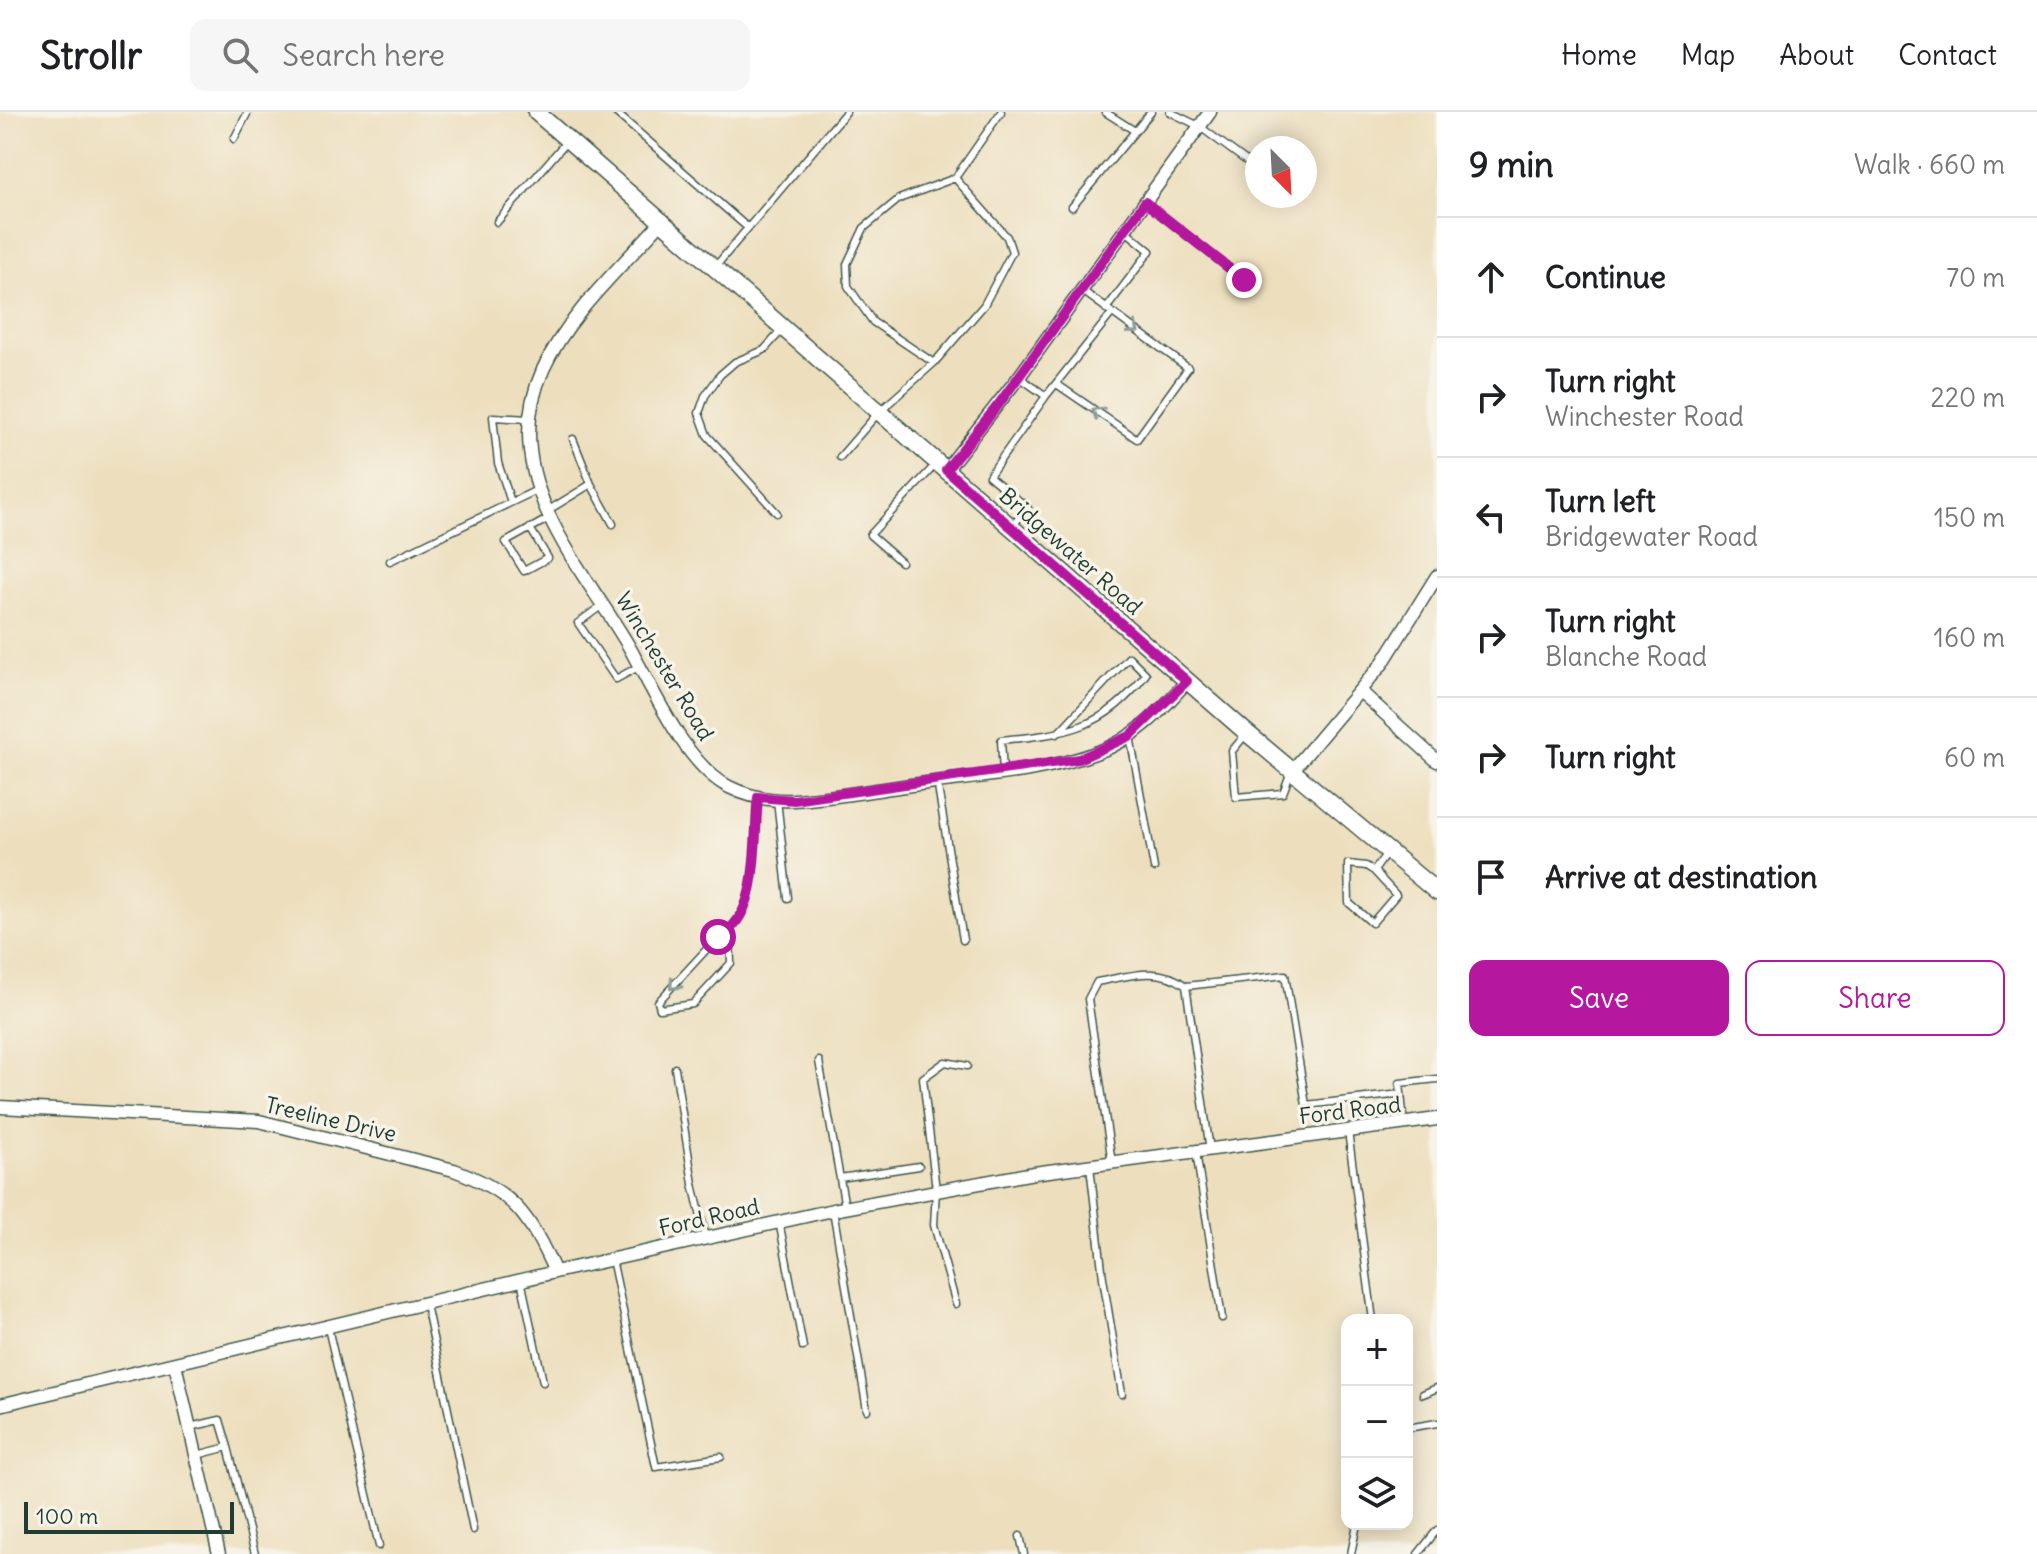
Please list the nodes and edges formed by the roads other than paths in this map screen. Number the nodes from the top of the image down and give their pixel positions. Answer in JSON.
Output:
{"nodes":[{"id":1,"x":248,"y":112,"type":"edge"},
{"id":2,"x":615,"y":112,"type":"edge"},
{"id":3,"x":846,"y":112,"type":"edge"},
{"id":4,"x":1001,"y":112,"type":"edge"},
{"id":5,"x":1105,"y":112,"type":"edge"},
{"id":6,"x":1151,"y":112,"type":"edge"},
{"id":7,"x":1170,"y":112,"type":"edge"},
{"id":8,"x":1210,"y":112,"type":"edge"},
{"id":9,"x":538,"y":113,"type":"edge"},
{"id":10,"x":1199,"y":126,"type":"junction"},
{"id":11,"x":1135,"y":131,"type":"junction"},
{"id":12,"x":234,"y":139,"type":"dead end"},
{"id":13,"x":569,"y":139,"type":"junction"},
{"id":14,"x":1245,"y":160,"type":"edge"},
{"id":15,"x":955,"y":178,"type":"junction"},
{"id":16,"x":1145,"y":202,"type":"junction"},
{"id":17,"x":1072,"y":207,"type":"dead end"},
{"id":18,"x":663,"y":220,"type":"junction"},
{"id":19,"x":497,"y":222,"type":"dead end"},
{"id":20,"x":748,"y":228,"type":"junction"},
{"id":21,"x":1124,"y":230,"type":"junction"},
{"id":22,"x":715,"y":267,"type":"junction"},
{"id":23,"x":1244,"y":280,"type":"dead end"},
{"id":24,"x":1080,"y":289,"type":"junction"},
{"id":25,"x":1109,"y":311,"type":"junction"},
{"id":26,"x":784,"y":328,"type":"junction"},
{"id":27,"x":934,"y":363,"type":"junction"},
{"id":28,"x":1019,"y":377,"type":"junction"},
{"id":29,"x":1058,"y":385,"type":"junction"},
{"id":30,"x":1046,"y":396,"type":"junction"},
{"id":31,"x":879,"y":412,"type":"junction"},
{"id":32,"x":529,"y":419,"type":"junction"},
{"id":33,"x":573,"y":439,"type":"dead end"},
{"id":34,"x":840,"y":457,"type":"dead end"},
{"id":35,"x":942,"y":466,"type":"junction"},
{"id":36,"x":591,"y":484,"type":"junction"},
{"id":37,"x":539,"y":489,"type":"junction"},
{"id":38,"x":511,"y":502,"type":"junction"},
{"id":39,"x":777,"y":513,"type":"dead end"},
{"id":40,"x":549,"y":514,"type":"junction"},
{"id":41,"x":613,"y":524,"type":"dead end"},
{"id":42,"x":1011,"y":527,"type":"junction"},
{"id":43,"x":530,"y":528,"type":"junction"},
{"id":44,"x":390,"y":561,"type":"dead end"},
{"id":45,"x":901,"y":562,"type":"dead end"},
{"id":46,"x":1437,"y":576,"type":"edge"},
{"id":47,"x":604,"y":604,"type":"junction"},
{"id":48,"x":640,"y":666,"type":"junction"},
{"id":49,"x":1187,"y":681,"type":"junction"},
{"id":50,"x":1360,"y":691,"type":"junction"},
{"id":51,"x":1247,"y":733,"type":"junction"},
{"id":52,"x":1057,"y":734,"type":"junction"},
{"id":53,"x":1130,"y":736,"type":"junction"},
{"id":54,"x":1437,"y":761,"type":"edge"},
{"id":55,"x":1292,"y":771,"type":"junction"},
{"id":56,"x":1003,"y":772,"type":"junction"},
{"id":57,"x":937,"y":781,"type":"junction"},
{"id":58,"x":758,"y":797,"type":"junction"},
{"id":59,"x":777,"y":800,"type":"junction"},
{"id":60,"x":1388,"y":851,"type":"junction"},
{"id":61,"x":1154,"y":868,"type":"dead end"},
{"id":62,"x":1374,"y":871,"type":"junction"},
{"id":63,"x":1437,"y":892,"type":"edge"},
{"id":64,"x":788,"y":898,"type":"dead end"},
{"id":65,"x":730,"y":931,"type":"junction"},
{"id":66,"x":963,"y":940,"type":"dead end"},
{"id":67,"x":1186,"y":986,"type":"junction"},
{"id":68,"x":819,"y":1061,"type":"dead end"},
{"id":69,"x":967,"y":1066,"type":"dead end"},
{"id":70,"x":675,"y":1068,"type":"dead end"},
{"id":71,"x":1437,"y":1079,"type":"edge"},
{"id":72,"x":1401,"y":1094,"type":"junction"},
{"id":73,"x":0,"y":1107,"type":"edge"},
{"id":74,"x":1437,"y":1119,"type":"edge"},
{"id":75,"x":1404,"y":1124,"type":"junction"},
{"id":76,"x":1348,"y":1131,"type":"junction"},
{"id":77,"x":1210,"y":1150,"type":"junction"},
{"id":78,"x":1196,"y":1152,"type":"junction"},
{"id":79,"x":1112,"y":1163,"type":"junction"},
{"id":80,"x":919,"y":1166,"type":"dead end"},
{"id":81,"x":1090,"y":1166,"type":"junction"},
{"id":82,"x":840,"y":1178,"type":"junction"},
{"id":83,"x":936,"y":1190,"type":"junction"},
{"id":84,"x":839,"y":1209,"type":"junction"},
{"id":85,"x":779,"y":1221,"type":"junction"},
{"id":86,"x":706,"y":1238,"type":"junction"},
{"id":87,"x":612,"y":1259,"type":"junction"},
{"id":88,"x":555,"y":1272,"type":"junction"},
{"id":89,"x":521,"y":1280,"type":"junction"},
{"id":90,"x":426,"y":1304,"type":"junction"},
{"id":91,"x":956,"y":1304,"type":"dead end"},
{"id":92,"x":1372,"y":1314,"type":"edge"},
{"id":93,"x":1222,"y":1318,"type":"dead end"},
{"id":94,"x":328,"y":1328,"type":"junction"},
{"id":95,"x":803,"y":1347,"type":"dead end"},
{"id":96,"x":175,"y":1364,"type":"junction"},
{"id":97,"x":543,"y":1382,"type":"dead end"},
{"id":98,"x":1437,"y":1388,"type":"edge"},
{"id":99,"x":1122,"y":1394,"type":"dead end"},
{"id":100,"x":1423,"y":1394,"type":"dead end"},
{"id":101,"x":0,"y":1404,"type":"edge"},
{"id":102,"x":867,"y":1410,"type":"dead end"},
{"id":103,"x":1437,"y":1423,"type":"edge"},
{"id":104,"x":190,"y":1427,"type":"junction"},
{"id":105,"x":1413,"y":1427,"type":"edge"},
{"id":106,"x":228,"y":1447,"type":"junction"},
{"id":107,"x":197,"y":1455,"type":"junction"},
{"id":108,"x":721,"y":1457,"type":"dead end"},
{"id":109,"x":473,"y":1530,"type":"dead end"},
{"id":110,"x":1356,"y":1530,"type":"edge"},
{"id":111,"x":1437,"y":1530,"type":"edge"},
{"id":112,"x":1020,"y":1536,"type":"dead end"},
{"id":113,"x":379,"y":1546,"type":"dead end"},
{"id":114,"x":219,"y":1554,"type":"edge"},
{"id":115,"x":255,"y":1554,"type":"edge"},
{"id":116,"x":1024,"y":1554,"type":"edge"},
{"id":117,"x":1351,"y":1554,"type":"edge"},
{"id":118,"x":1418,"y":1554,"type":"edge"}],
"edges":[{"from":1,"to":12,"type":"lane"},
{"from":2,"to":20,"type":"lane"},
{"from":3,"to":20,"type":"lane"},
{"from":4,"to":15,"type":"lane"},
{"from":5,"to":11,"type":"lane"},
{"from":6,"to":11,"type":"lane"},
{"from":7,"to":10,"type":"lane"},
{"from":8,"to":10,"type":"street"},
{"from":9,"to":13,"type":"main road","name":"Bridgewater Road"},
{"from":10,"to":14,"type":"lane"},
{"from":10,"to":16,"type":"street"},
{"from":11,"to":17,"type":"lane"},
{"from":13,"to":18,"type":"main road","name":"Bridgewater Road"},
{"from":13,"to":19,"type":"lane"},
{"from":15,"to":27,"type":"lane"},
{"from":15,"to":27,"type":"lane"},
{"from":16,"to":21,"type":"street"},
{"from":16,"to":23,"type":"lane"},
{"from":18,"to":22,"type":"main road","name":"Bridgewater Road"},
{"from":18,"to":32,"type":"street","name":"Winchester Road"},
{"from":20,"to":22,"type":"lane"},
{"from":21,"to":24,"type":"street"},
{"from":21,"to":25,"type":"lane"},
{"from":22,"to":26,"type":"main road","name":"Bridgewater Road"},
{"from":24,"to":25,"type":"lane"},
{"from":24,"to":28,"type":"street"},
{"from":25,"to":29,"type":"lane"},
{"from":25,"to":29,"type":"lane","one_way":true},
{"from":26,"to":31,"type":"main road","name":"Bridgewater Road"},
{"from":26,"to":39,"type":"lane"},
{"from":27,"to":31,"type":"lane"},
{"from":28,"to":30,"type":"lane"},
{"from":28,"to":35,"type":"street"},
{"from":29,"to":30,"type":"lane"},
{"from":30,"to":42,"type":"lane"},
{"from":31,"to":34,"type":"lane"},
{"from":31,"to":35,"type":"main road","name":"Bridgewater Road"},
{"from":32,"to":37,"type":"street","name":"Winchester Road"},
{"from":32,"to":38,"type":"lane"},
{"from":33,"to":36,"type":"lane"},
{"from":35,"to":42,"type":"main road","name":"Bridgewater Road"},
{"from":35,"to":45,"type":"lane"},
{"from":36,"to":40,"type":"lane"},
{"from":36,"to":41,"type":"lane"},
{"from":37,"to":38,"type":"lane"},
{"from":37,"to":40,"type":"street","name":"Winchester Road"},
{"from":38,"to":44,"type":"lane"},
{"from":40,"to":43,"type":"lane"},
{"from":40,"to":47,"type":"street","name":"Winchester Road"},
{"from":42,"to":49,"type":"main road","name":"Bridgewater Road"},
{"from":43,"to":43,"type":"lane"},
{"from":46,"to":50,"type":"street"},
{"from":47,"to":48,"type":"street","name":"Winchester Road"},
{"from":47,"to":48,"type":"lane"},
{"from":48,"to":58,"type":"street","name":"Winchester Road"},
{"from":49,"to":51,"type":"main road","name":"Bridgewater Road"},
{"from":49,"to":53,"type":"street","name":"Winchester Road"},
{"from":50,"to":54,"type":"street"},
{"from":50,"to":55,"type":"street"},
{"from":51,"to":55,"type":"main road","name":"Bridgewater Road"},
{"from":51,"to":55,"type":"lane"},
{"from":52,"to":52,"type":"lane"},
{"from":52,"to":56,"type":"lane"},
{"from":53,"to":56,"type":"street","name":"Winchester Road"},
{"from":53,"to":61,"type":"lane"},
{"from":55,"to":60,"type":"main road","name":"Bridgewater Road"},
{"from":56,"to":57,"type":"street","name":"Winchester Road"},
{"from":57,"to":59,"type":"street","name":"Winchester Road"},
{"from":57,"to":66,"type":"lane"},
{"from":58,"to":59,"type":"street","name":"Winchester Road"},
{"from":58,"to":65,"type":"lane"},
{"from":59,"to":64,"type":"lane"},
{"from":60,"to":62,"type":"lane"},
{"from":60,"to":63,"type":"main road","name":"Bridgewater Road"},
{"from":62,"to":62,"type":"lane"},
{"from":65,"to":65,"type":"lane","one_way":true},
{"from":67,"to":72,"type":"lane"},
{"from":67,"to":77,"type":"lane"},
{"from":67,"to":79,"type":"lane"},
{"from":68,"to":82,"type":"lane"},
{"from":69,"to":83,"type":"lane"},
{"from":70,"to":86,"type":"lane"},
{"from":71,"to":72,"type":"lane"},
{"from":72,"to":75,"type":"lane"},
{"from":73,"to":88,"type":"street","name":"Treeline Drive"},
{"from":74,"to":75,"type":"street","name":"Ford Road"},
{"from":75,"to":76,"type":"street","name":"Ford Road"},
{"from":76,"to":77,"type":"street","name":"Ford Road"},
{"from":76,"to":92,"type":"lane"},
{"from":77,"to":78,"type":"street","name":"Ford Road"},
{"from":78,"to":79,"type":"street","name":"Ford Road"},
{"from":78,"to":93,"type":"lane"},
{"from":79,"to":81,"type":"street","name":"Ford Road"},
{"from":80,"to":82,"type":"lane"},
{"from":81,"to":83,"type":"street","name":"Ford Road"},
{"from":81,"to":99,"type":"lane"},
{"from":82,"to":84,"type":"lane"},
{"from":83,"to":84,"type":"street","name":"Ford Road"},
{"from":83,"to":91,"type":"lane"},
{"from":84,"to":85,"type":"street","name":"Ford Road"},
{"from":84,"to":102,"type":"lane"},
{"from":85,"to":86,"type":"street","name":"Ford Road"},
{"from":85,"to":95,"type":"lane"},
{"from":86,"to":87,"type":"street","name":"Ford Road"},
{"from":87,"to":88,"type":"street","name":"Ford Road"},
{"from":87,"to":108,"type":"lane"},
{"from":88,"to":89,"type":"street","name":"Ford Road"},
{"from":89,"to":90,"type":"street","name":"Ford Road"},
{"from":89,"to":97,"type":"lane"},
{"from":90,"to":94,"type":"street","name":"Ford Road"},
{"from":90,"to":109,"type":"lane"},
{"from":94,"to":96,"type":"street","name":"Ford Road"},
{"from":94,"to":113,"type":"lane"},
{"from":96,"to":101,"type":"street","name":"Ford Road"},
{"from":96,"to":104,"type":"street"},
{"from":98,"to":100,"type":"lane"},
{"from":103,"to":105,"type":"lane"},
{"from":104,"to":106,"type":"lane"},
{"from":104,"to":107,"type":"street"},
{"from":106,"to":107,"type":"lane"},
{"from":106,"to":115,"type":"lane"},
{"from":107,"to":114,"type":"street"},
{"from":110,"to":117,"type":"lane"},
{"from":111,"to":118,"type":"lane"},
{"from":112,"to":116,"type":"lane"}]}
